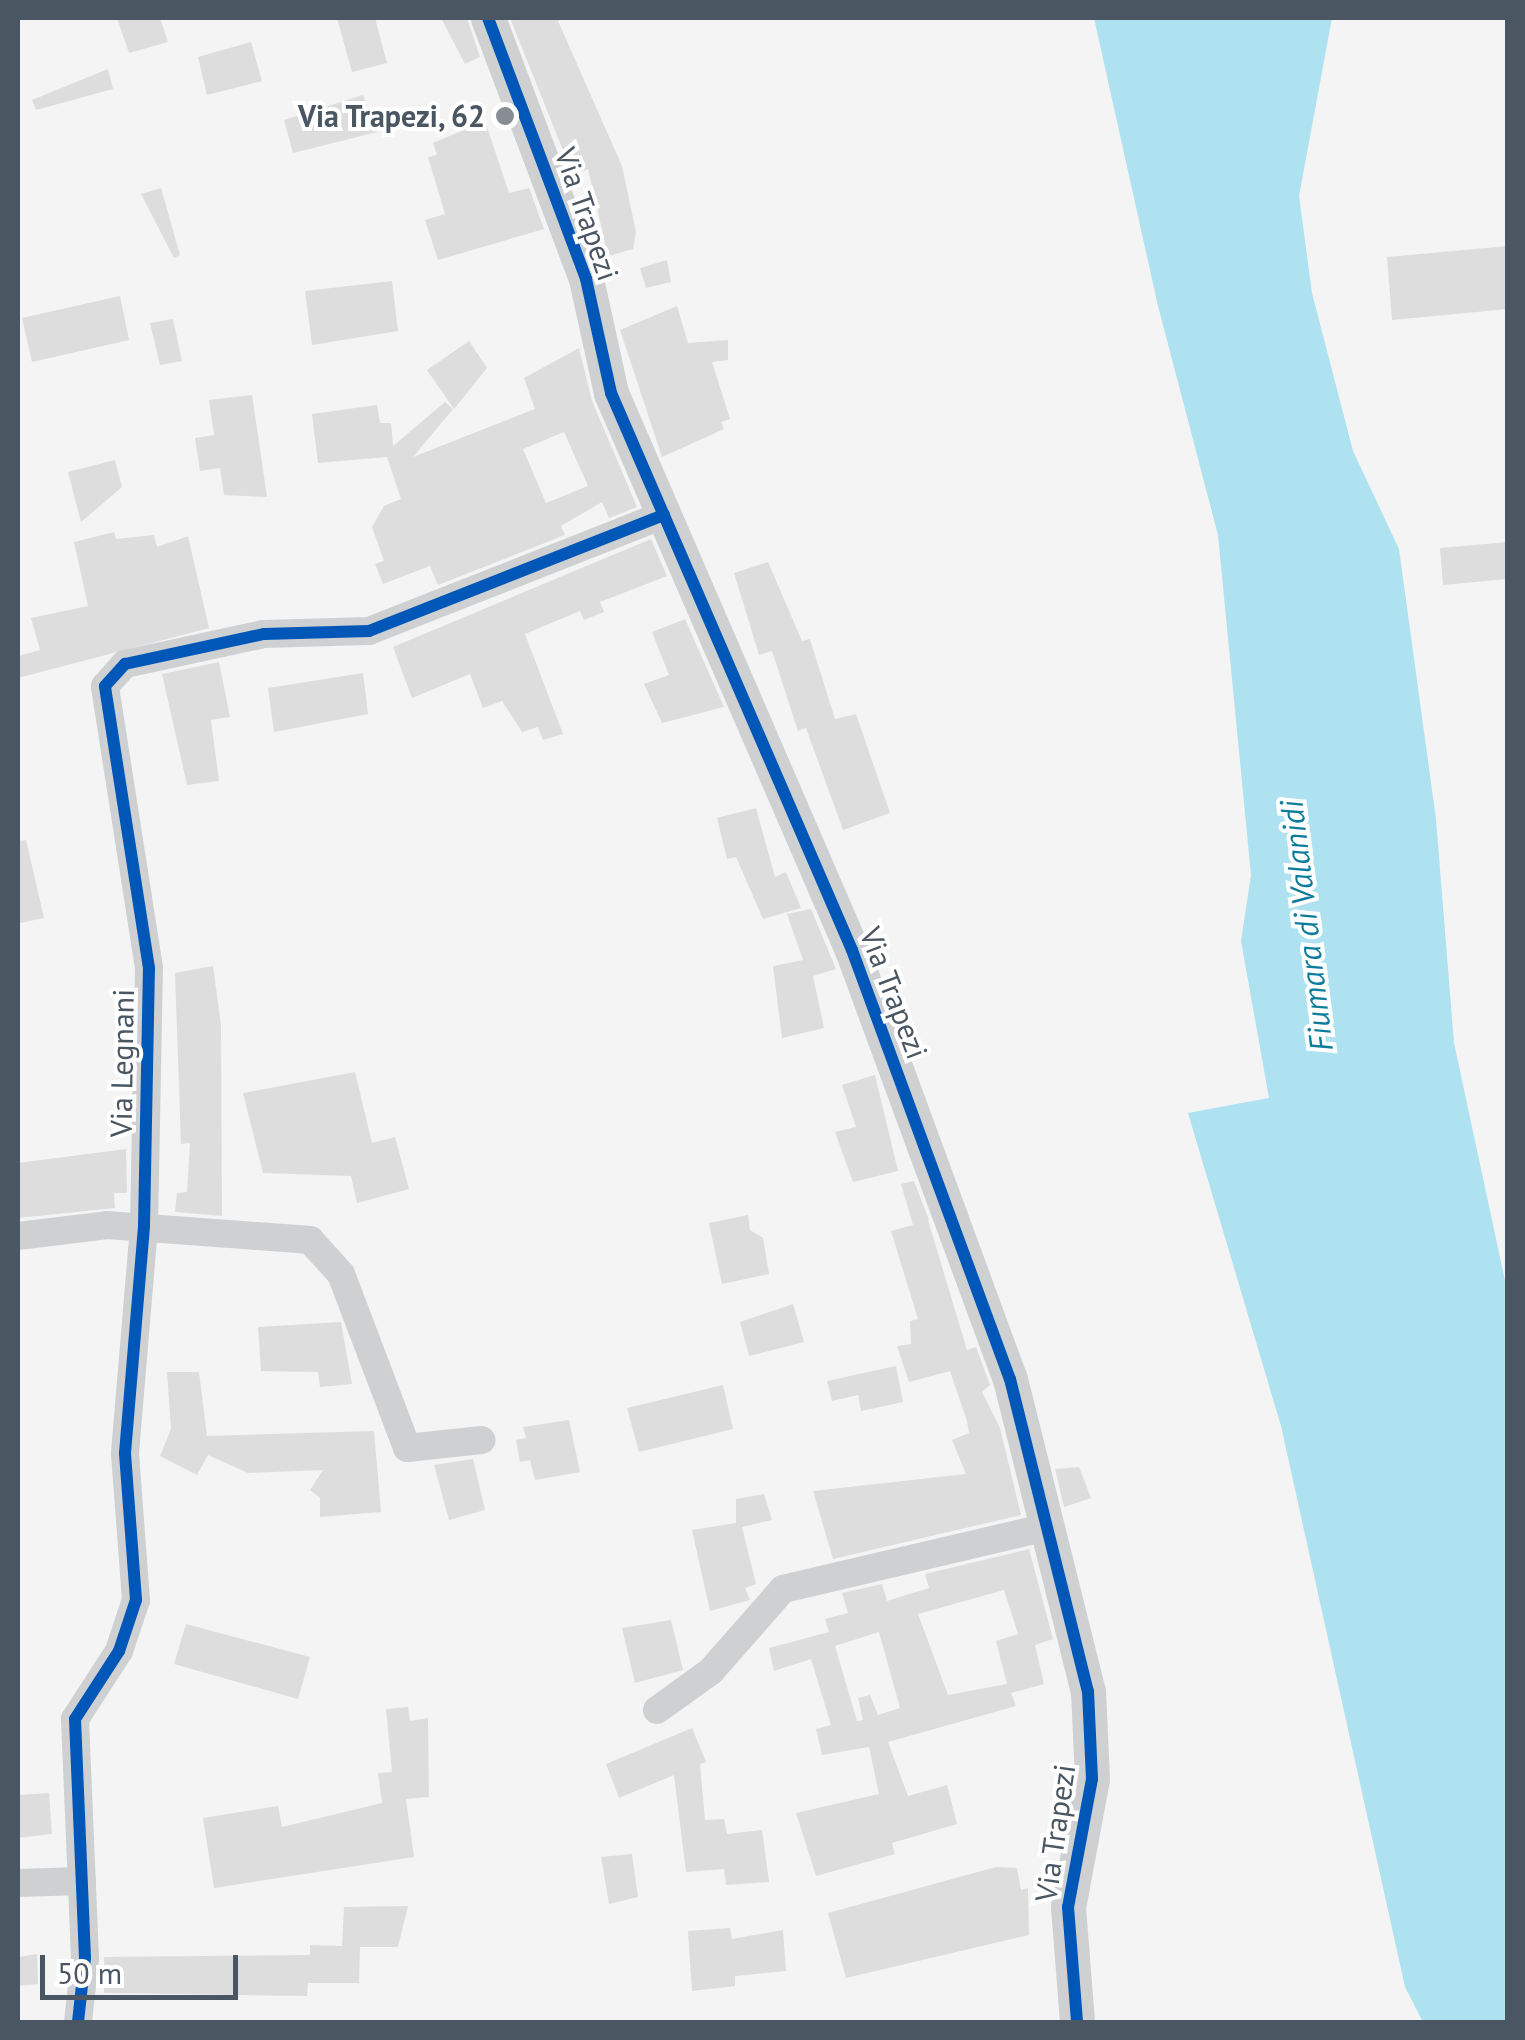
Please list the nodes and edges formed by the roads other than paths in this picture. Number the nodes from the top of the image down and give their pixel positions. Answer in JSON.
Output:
{"nodes":[{"id":1,"x":488,"y":18,"type":"edge"},
{"id":2,"x":664,"y":515,"type":"junction"},
{"id":3,"x":144,"y":1226,"type":"junction"},
{"id":4,"x":18,"y":1236,"type":"edge"},
{"id":5,"x":482,"y":1440,"type":"dead end"},
{"id":6,"x":1047,"y":1527,"type":"junction"},
{"id":7,"x":657,"y":1710,"type":"dead end"},
{"id":8,"x":82,"y":1881,"type":"junction"},
{"id":9,"x":18,"y":1883,"type":"edge"},
{"id":10,"x":78,"y":2022,"type":"edge"},
{"id":11,"x":1077,"y":2022,"type":"edge"}],
"edges":[{"from":1,"to":2,"type":"street","name":"Via Trapezi"},
{"from":2,"to":3,"type":"street","name":"Via Legnani"},
{"from":2,"to":6,"type":"street","name":"Via Trapezi"},
{"from":3,"to":4,"type":"street"},
{"from":3,"to":5,"type":"street"},
{"from":3,"to":8,"type":"street","name":"Via Legnani"},
{"from":6,"to":7,"type":"street"},
{"from":6,"to":11,"type":"street","name":"Via Trapezi"},
{"from":8,"to":9,"type":"street"},
{"from":8,"to":10,"type":"street","name":"Via Legnani"}]}
